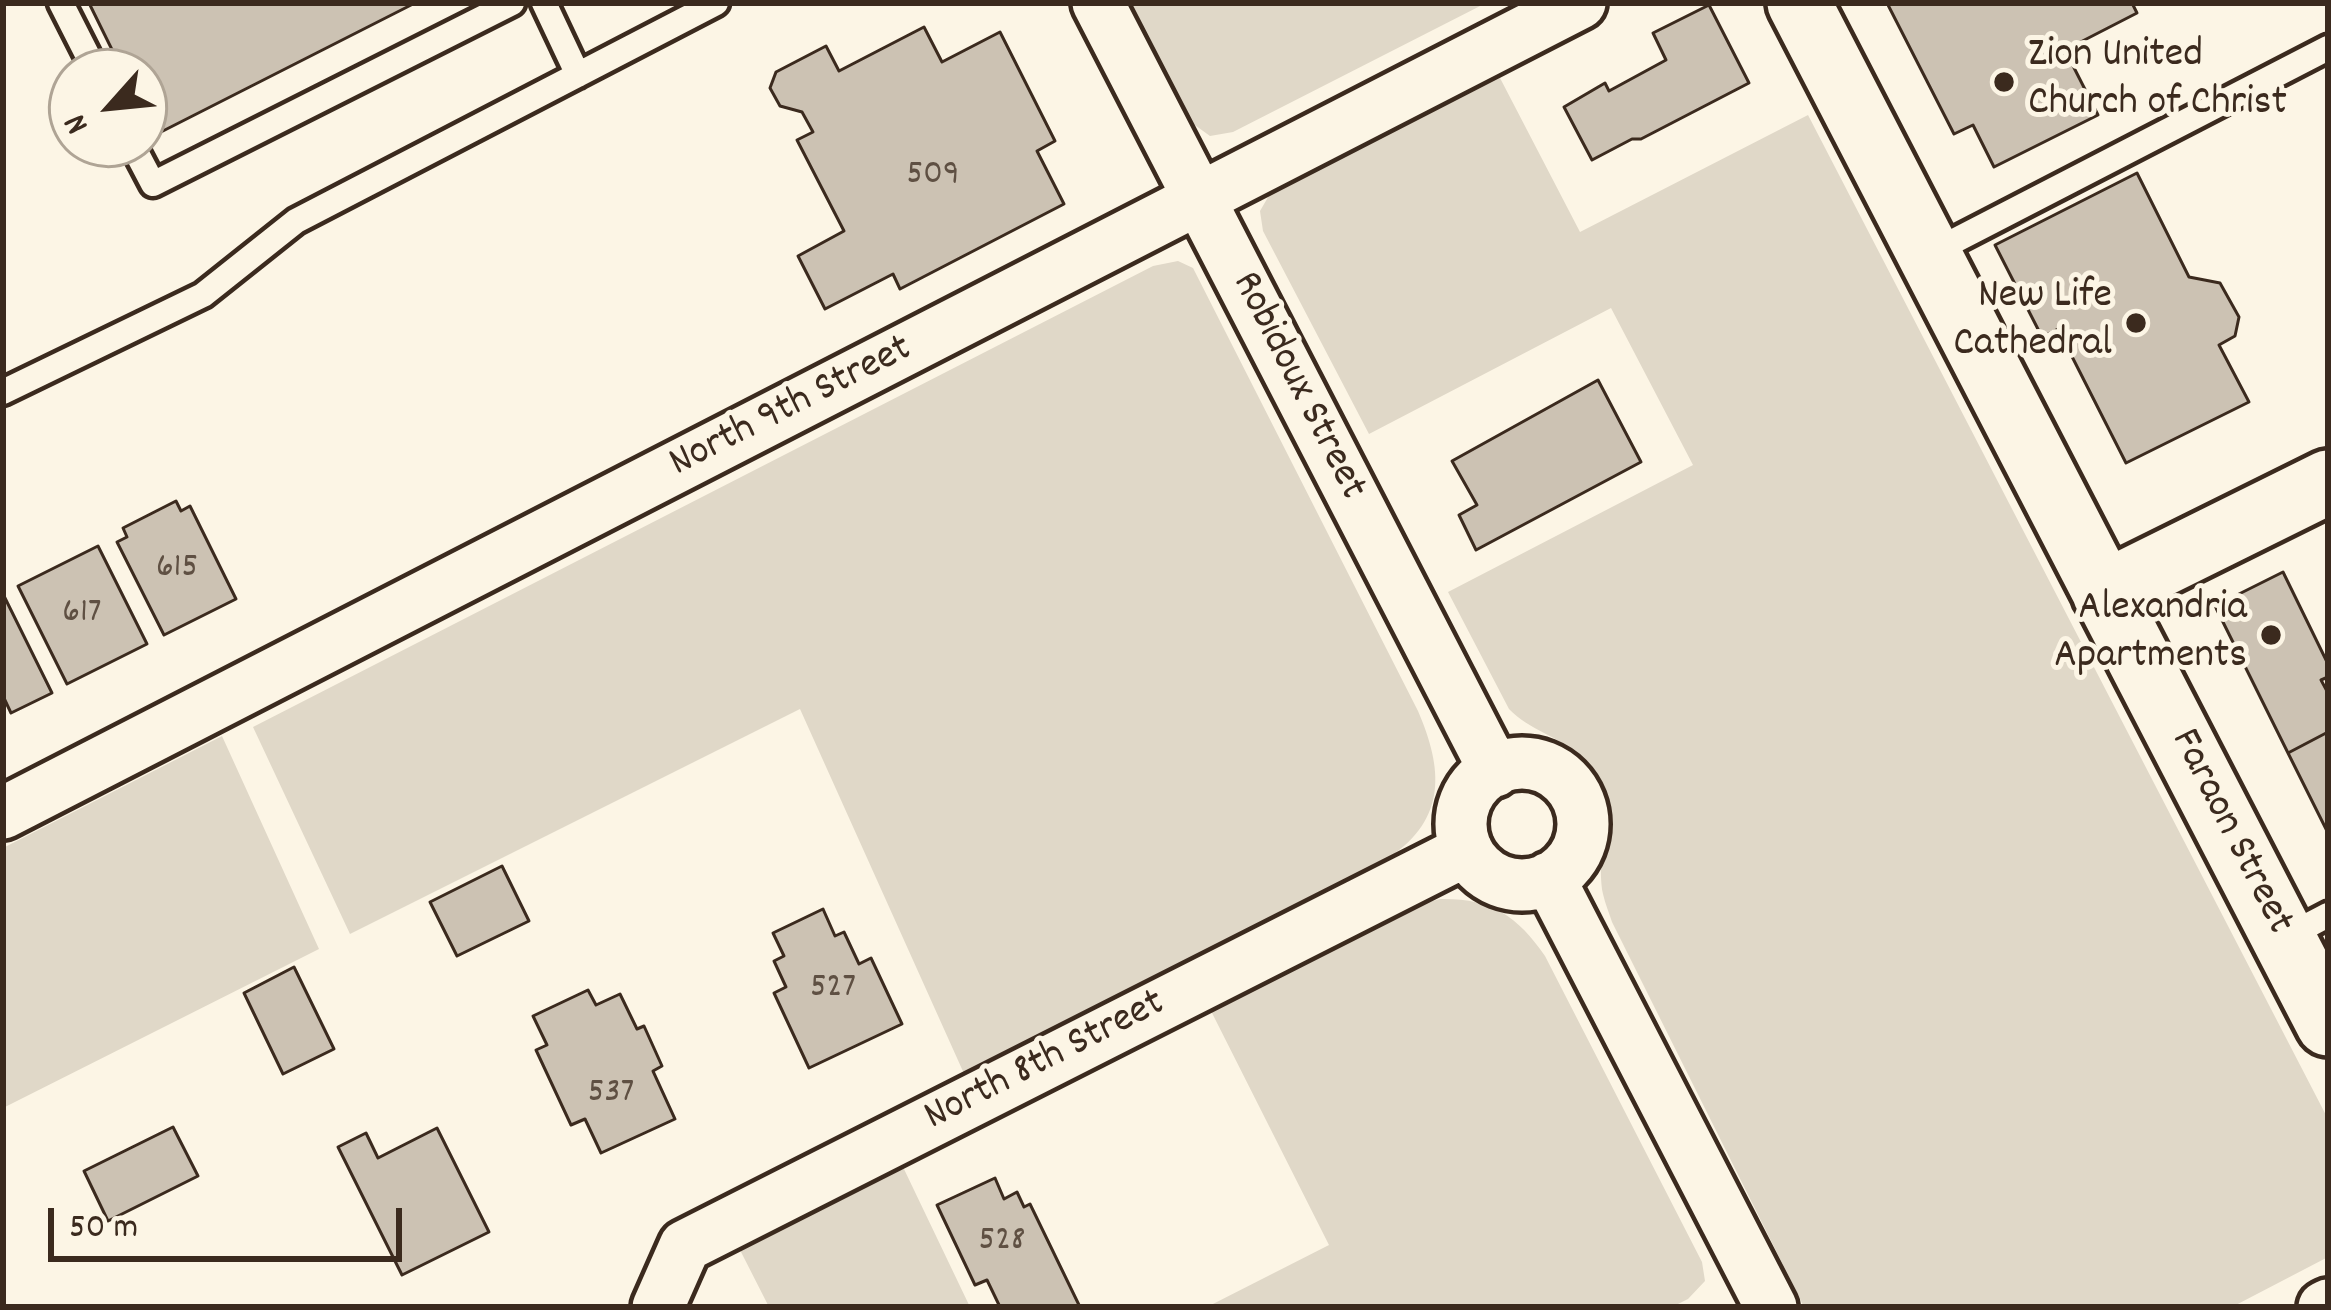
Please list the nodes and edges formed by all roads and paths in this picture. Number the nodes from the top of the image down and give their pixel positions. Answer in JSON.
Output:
{"nodes":[{"id":1,"x":61,"y":3,"type":"edge"},
{"id":2,"x":512,"y":3,"type":"edge"},
{"id":3,"x":544,"y":3,"type":"edge"},
{"id":4,"x":716,"y":3,"type":"edge"},
{"id":5,"x":1099,"y":3,"type":"edge"},
{"id":6,"x":1580,"y":3,"type":"edge"},
{"id":7,"x":1798,"y":3,"type":"edge"},
{"id":8,"x":84,"y":48,"type":"edge"},
{"id":9,"x":2328,"y":48,"type":"edge"},
{"id":10,"x":578,"y":75,"type":"junction"},
{"id":11,"x":145,"y":168,"type":"edge"},
{"id":12,"x":1199,"y":200,"type":"junction"},
{"id":13,"x":1929,"y":254,"type":"junction"},
{"id":14,"x":3,"y":392,"type":"edge"},
{"id":15,"x":2328,"y":482,"type":"edge"},
{"id":16,"x":2104,"y":593,"type":"junction"},
{"id":17,"x":1495,"y":771,"type":"junction"},
{"id":18,"x":3,"y":813,"type":"edge"},
{"id":19,"x":1467,"y":850,"type":"junction"},
{"id":20,"x":1549,"y":878,"type":"junction"},
{"id":21,"x":2306,"y":926,"type":"edge"},
{"id":22,"x":2328,"y":1024,"type":"edge"},
{"id":23,"x":1752,"y":1301,"type":"edge"},
{"id":24,"x":658,"y":1307,"type":"edge"}],
"edges":[{"from":1,"to":8,"type":"lane"},
{"from":2,"to":11,"type":"lane"},
{"from":3,"to":10,"type":"lane"},
{"from":4,"to":10,"type":"lane"},
{"from":5,"to":12,"type":"street","name":"Robidoux Street"},
{"from":6,"to":12,"type":"street","name":"North 9th Street"},
{"from":7,"to":13,"type":"street","name":"Faraon Street"},
{"from":9,"to":13,"type":"lane"},
{"from":10,"to":14,"type":"lane"},
{"from":12,"to":17,"type":"street","name":"Robidoux Street"},
{"from":12,"to":18,"type":"street","name":"North 9th Street"},
{"from":13,"to":16,"type":"street","name":"Faraon Street"},
{"from":15,"to":16,"type":"street"},
{"from":16,"to":21,"type":"street","name":"Faraon Street"},
{"from":17,"to":19,"type":"street"},
{"from":17,"to":20,"type":"street"},
{"from":19,"to":20,"type":"street"},
{"from":19,"to":24,"type":"street","name":"North 8th Street"},
{"from":20,"to":23,"type":"street"},
{"from":21,"to":22,"type":"street","name":"Faraon Street"}]}
